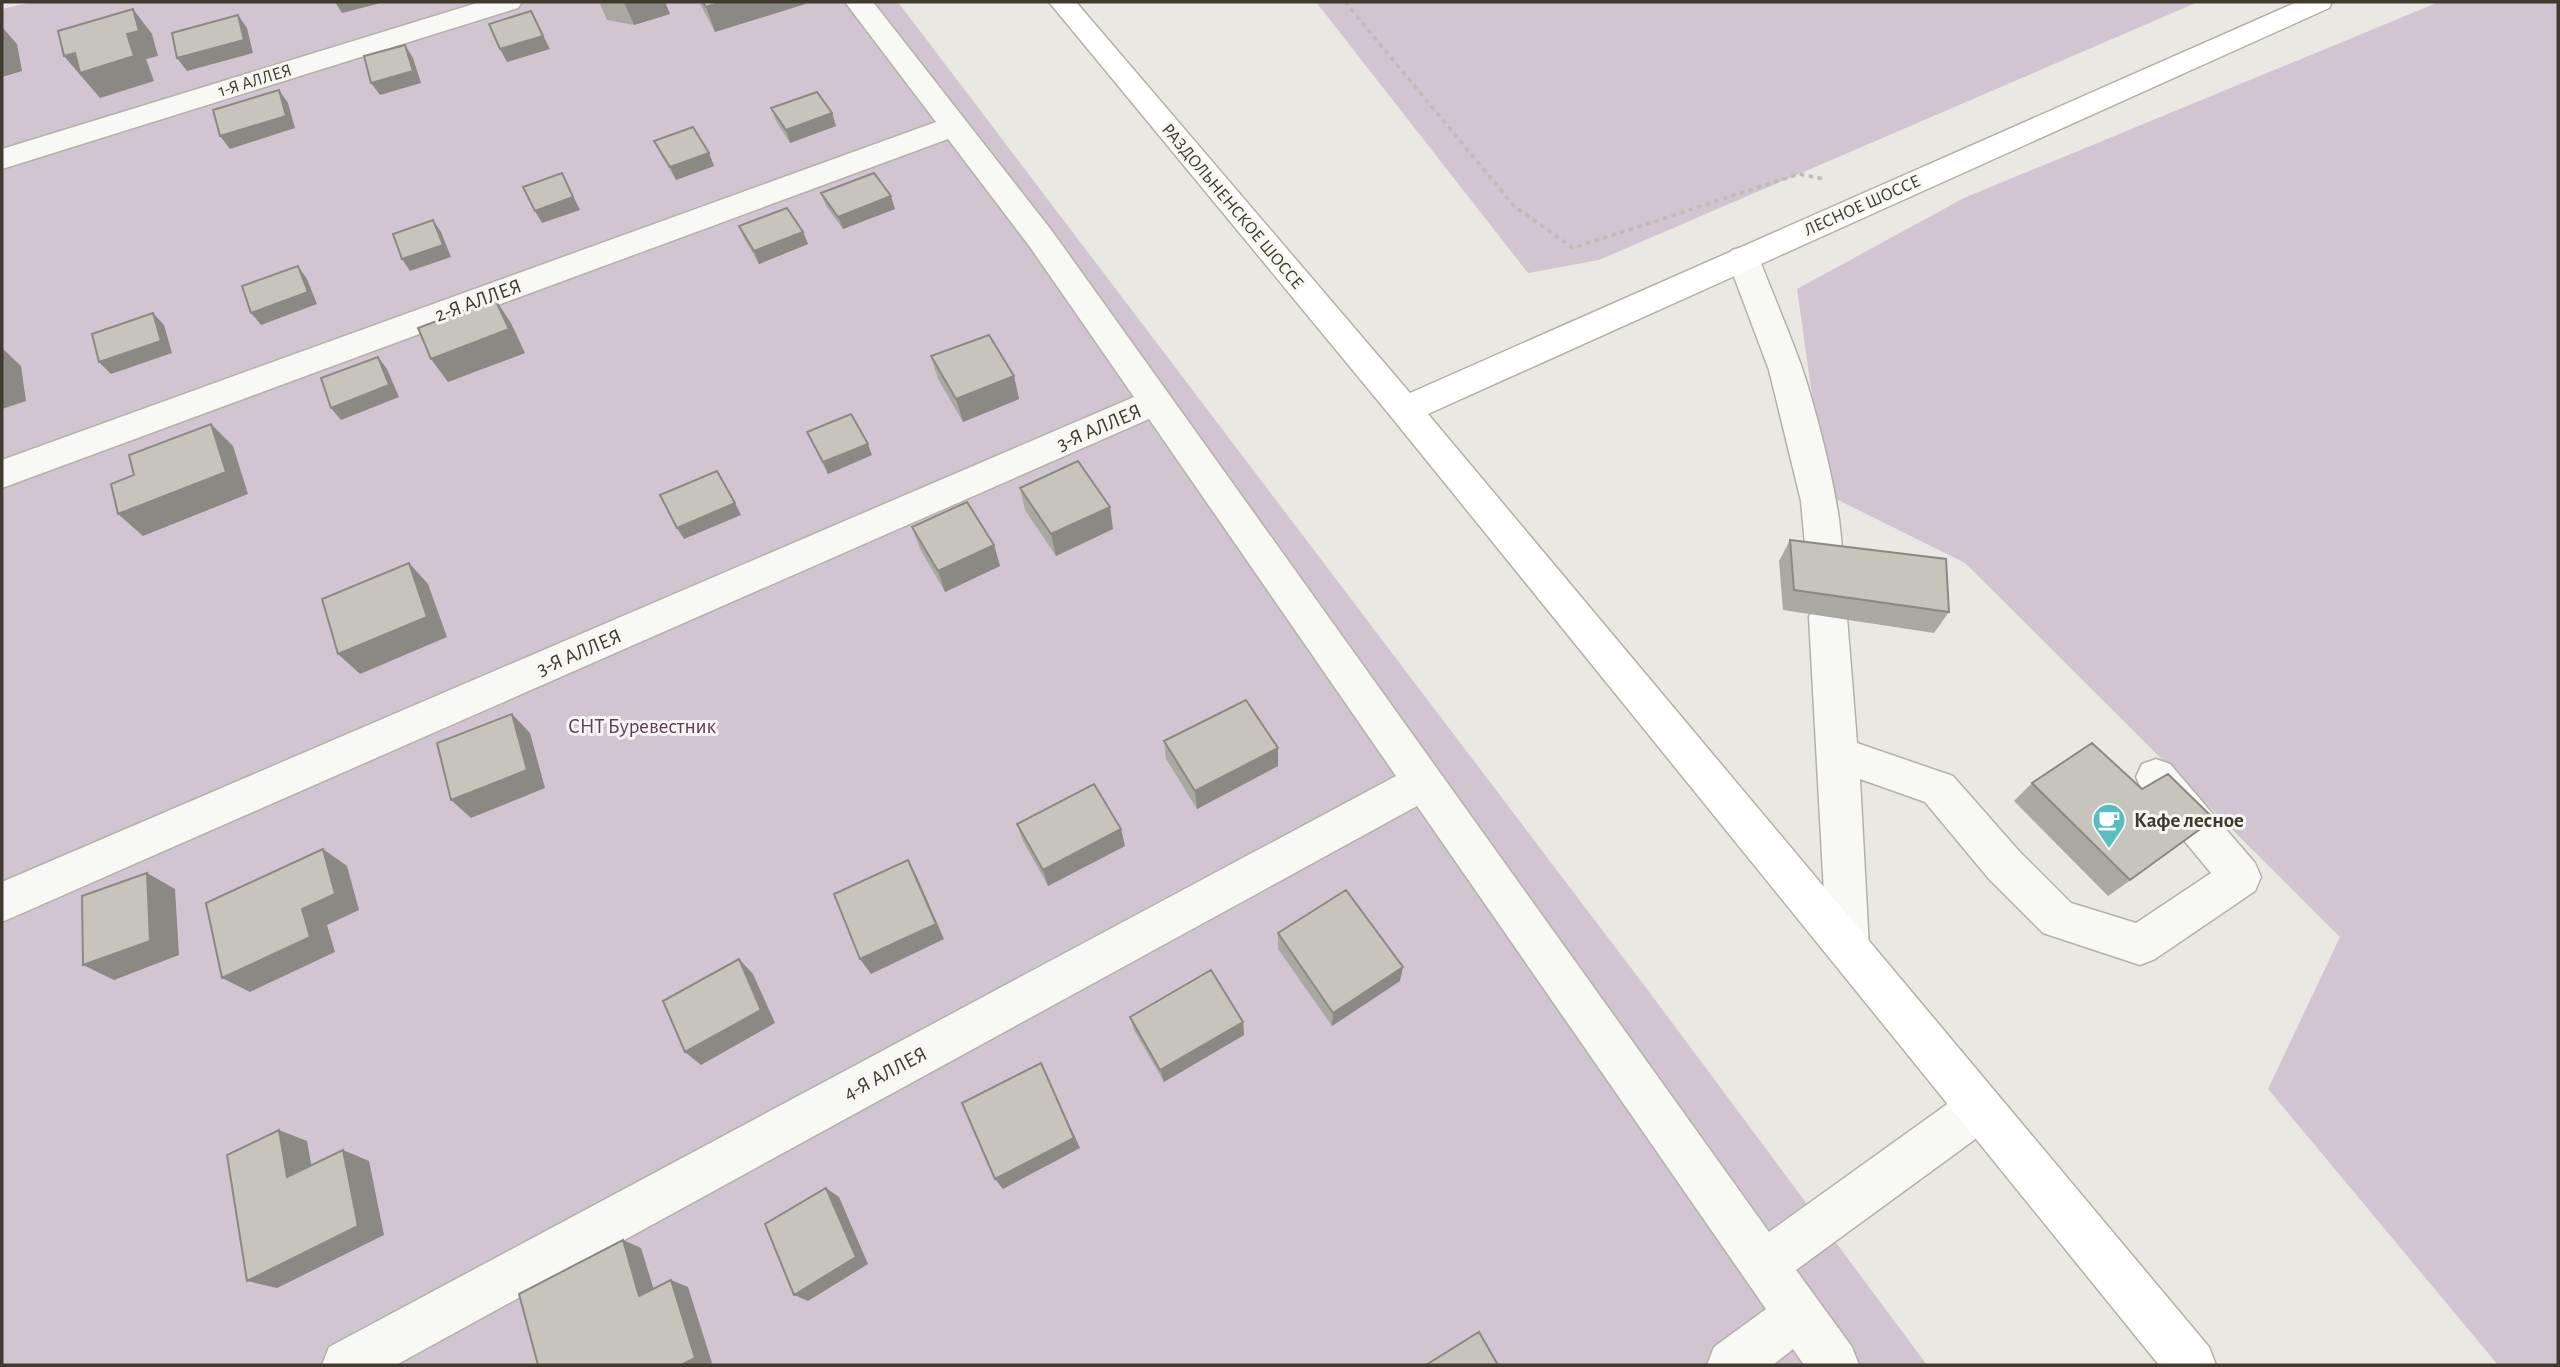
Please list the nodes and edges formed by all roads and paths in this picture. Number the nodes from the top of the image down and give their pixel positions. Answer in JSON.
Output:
{"nodes":[{"id":1,"x":508,"y":2,"type":"edge"},
{"id":2,"x":859,"y":2,"type":"edge"},
{"id":3,"x":1062,"y":2,"type":"edge"},
{"id":4,"x":1345,"y":2,"type":"edge"},
{"id":5,"x":2319,"y":2,"type":"edge"},
{"id":6,"x":954,"y":126,"type":"junction"},
{"id":7,"x":2,"y":159,"type":"edge"},
{"id":8,"x":1890,"y":193,"type":"junction"},
{"id":9,"x":1743,"y":258,"type":"junction"},
{"id":10,"x":1156,"y":402,"type":"junction"},
{"id":11,"x":1405,"y":410,"type":"junction"},
{"id":12,"x":2,"y":474,"type":"edge"},
{"id":13,"x":1825,"y":567,"type":"edge"},
{"id":14,"x":1828,"y":617,"type":"edge"},
{"id":15,"x":1838,"y":754,"type":"junction"},
{"id":16,"x":2156,"y":777,"type":"edge"},
{"id":17,"x":1423,"y":782,"type":"junction"},
{"id":18,"x":2,"y":902,"type":"edge"},
{"id":19,"x":1848,"y":948,"type":"junction"},
{"id":20,"x":1980,"y":1108,"type":"junction"},
{"id":21,"x":1763,"y":1265,"type":"junction"},
{"id":22,"x":1798,"y":1315,"type":"junction"},
{"id":23,"x":347,"y":1365,"type":"edge"},
{"id":24,"x":1732,"y":1365,"type":"edge"},
{"id":25,"x":1834,"y":1365,"type":"edge"},
{"id":26,"x":2192,"y":1365,"type":"edge"}],
"edges":[{"from":1,"to":7,"type":"lane","name":"1-Я АЛЛЕЯ"},
{"from":2,"to":6,"type":"lane"},
{"from":3,"to":11,"type":"main road","name":"РАЗДОЛЬНЕНСКОЕ ШОССЕ"},
{"from":4,"to":8,"type":"path"},
{"from":5,"to":8,"type":"main road","name":"ЛЕСНОЕ ШОССЕ"},
{"from":6,"to":10,"type":"lane"},
{"from":6,"to":12,"type":"lane","name":"2-Я АЛЛЕЯ"},
{"from":8,"to":9,"type":"main road","name":"ЛЕСНОЕ ШОССЕ"},
{"from":9,"to":11,"type":"main road","name":"ЛЕСНОЕ ШОССЕ"},
{"from":9,"to":13,"type":"lane"},
{"from":10,"to":17,"type":"lane"},
{"from":10,"to":18,"type":"lane","name":"3-Я АЛЛЕЯ"},
{"from":11,"to":19,"type":"main road","name":"РАЗДОЛЬНЕНСКОЕ ШОССЕ"},
{"from":14,"to":15,"type":"lane"},
{"from":15,"to":16,"type":"lane"},
{"from":15,"to":19,"type":"lane"},
{"from":17,"to":21,"type":"lane"},
{"from":17,"to":23,"type":"lane","name":"4-Я АЛЛЕЯ"},
{"from":19,"to":20,"type":"main road","name":"РАЗДОЛЬНЕНСКОЕ ШОССЕ"},
{"from":20,"to":21,"type":"lane"},
{"from":20,"to":26,"type":"main road","name":"РАЗДОЛЬНЕНСКОЕ ШОССЕ"},
{"from":21,"to":22,"type":"lane"},
{"from":22,"to":24,"type":"lane"},
{"from":22,"to":25,"type":"lane"}]}
